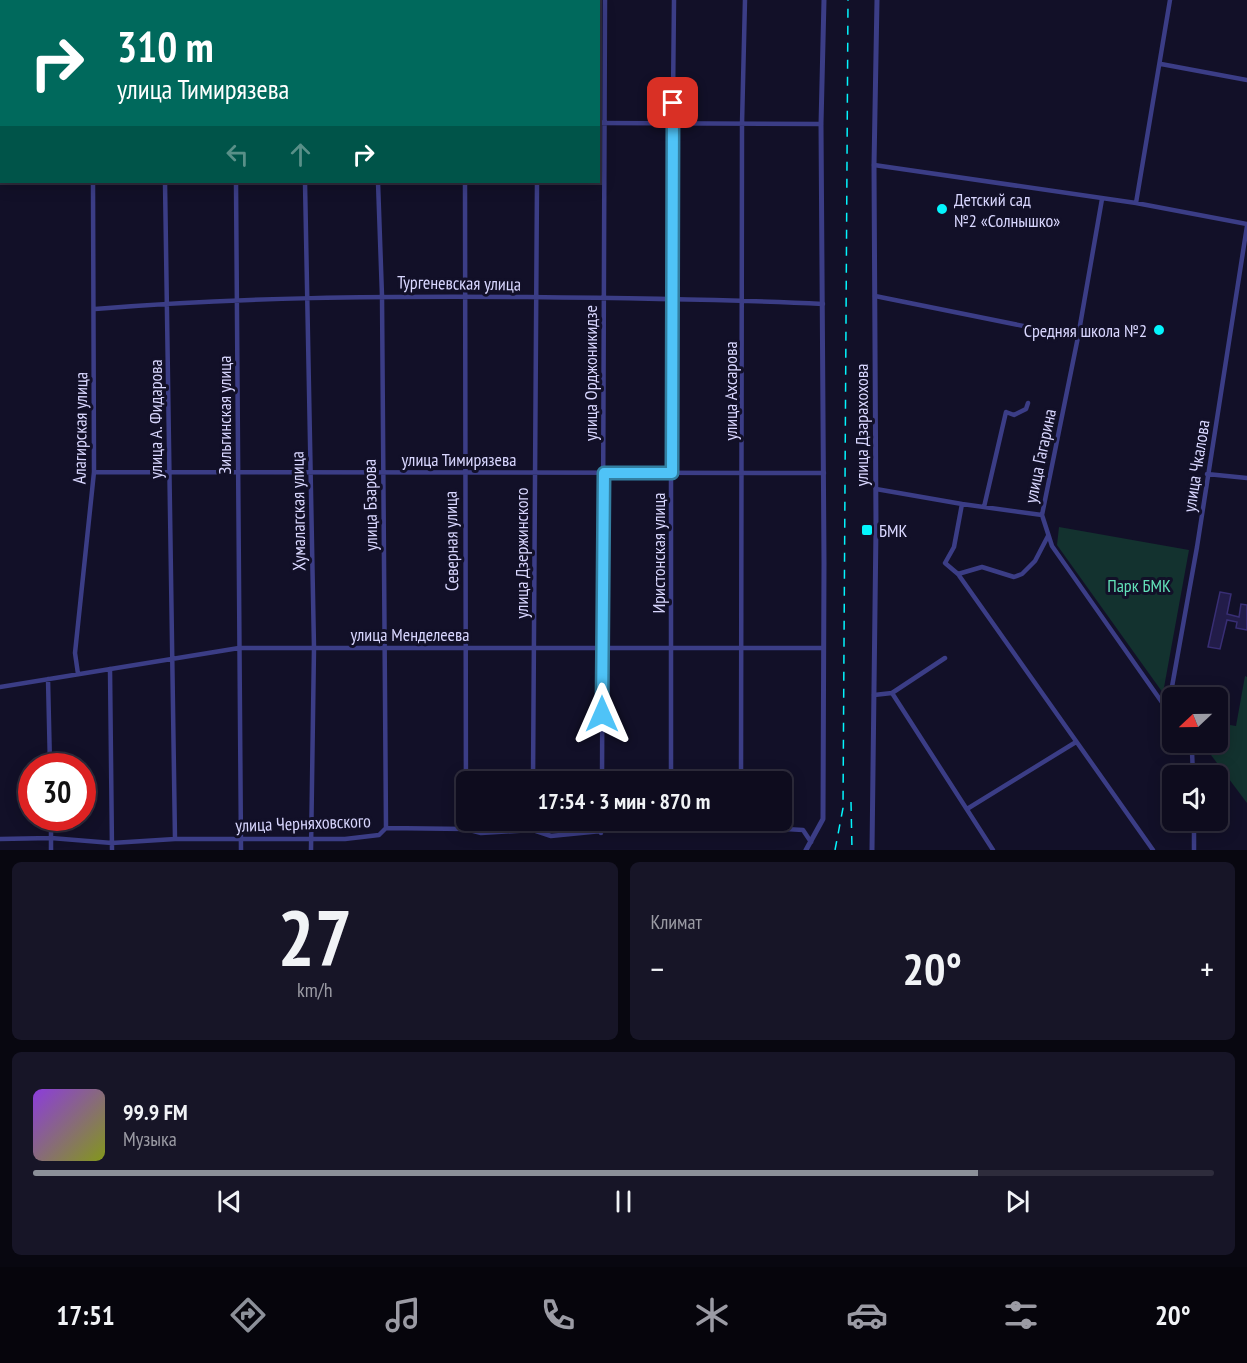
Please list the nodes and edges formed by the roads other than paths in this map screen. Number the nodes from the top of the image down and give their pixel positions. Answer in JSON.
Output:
{"nodes":[{"id":1,"x":605,"y":0,"type":"edge"},
{"id":2,"x":674,"y":0,"type":"edge"},
{"id":3,"x":745,"y":0,"type":"edge"},
{"id":4,"x":824,"y":0,"type":"edge"},
{"id":5,"x":877,"y":0,"type":"edge"},
{"id":6,"x":1170,"y":0,"type":"edge"},
{"id":7,"x":1161,"y":64,"type":"junction"},
{"id":8,"x":1247,"y":80,"type":"edge"},
{"id":9,"x":602,"y":123,"type":"edge"},
{"id":10,"x":672,"y":124,"type":"junction"},
{"id":11,"x":742,"y":124,"type":"junction"},
{"id":12,"x":821,"y":124,"type":"junction"},
{"id":13,"x":874,"y":165,"type":"junction"},
{"id":14,"x":93,"y":183,"type":"edge"},
{"id":15,"x":165,"y":183,"type":"edge"},
{"id":16,"x":236,"y":183,"type":"edge"},
{"id":17,"x":305,"y":183,"type":"edge"},
{"id":18,"x":378,"y":183,"type":"edge"},
{"id":19,"x":465,"y":183,"type":"edge"},
{"id":20,"x":537,"y":183,"type":"edge"},
{"id":21,"x":1102,"y":199,"type":"junction"},
{"id":22,"x":1136,"y":202,"type":"junction"},
{"id":23,"x":1247,"y":225,"type":"edge"},
{"id":24,"x":382,"y":296,"type":"junction"},
{"id":25,"x":603,"y":296,"type":"junction"},
{"id":26,"x":875,"y":296,"type":"junction"},
{"id":27,"x":466,"y":297,"type":"junction"},
{"id":28,"x":536,"y":297,"type":"junction"},
{"id":29,"x":671,"y":297,"type":"junction"},
{"id":30,"x":308,"y":298,"type":"junction"},
{"id":31,"x":743,"y":299,"type":"junction"},
{"id":32,"x":238,"y":300,"type":"junction"},
{"id":33,"x":168,"y":303,"type":"junction"},
{"id":34,"x":822,"y":303,"type":"junction"},
{"id":35,"x":95,"y":309,"type":"junction"},
{"id":36,"x":1078,"y":337,"type":"junction"},
{"id":37,"x":1028,"y":403,"type":"dead end"},
{"id":38,"x":94,"y":472,"type":"junction"},
{"id":39,"x":169,"y":472,"type":"junction"},
{"id":40,"x":237,"y":472,"type":"junction"},
{"id":41,"x":311,"y":472,"type":"junction"},
{"id":42,"x":382,"y":472,"type":"junction"},
{"id":43,"x":464,"y":473,"type":"junction"},
{"id":44,"x":535,"y":473,"type":"junction"},
{"id":45,"x":604,"y":473,"type":"junction"},
{"id":46,"x":672,"y":473,"type":"junction"},
{"id":47,"x":743,"y":473,"type":"junction"},
{"id":48,"x":824,"y":473,"type":"junction"},
{"id":49,"x":1207,"y":474,"type":"junction"},
{"id":50,"x":1247,"y":478,"type":"edge"},
{"id":51,"x":876,"y":489,"type":"junction"},
{"id":52,"x":962,"y":504,"type":"junction"},
{"id":53,"x":984,"y":507,"type":"junction"},
{"id":54,"x":1042,"y":515,"type":"junction"},
{"id":55,"x":1048,"y":536,"type":"junction"},
{"id":56,"x":958,"y":574,"type":"junction"},
{"id":57,"x":386,"y":647,"type":"junction"},
{"id":58,"x":602,"y":647,"type":"junction"},
{"id":59,"x":670,"y":647,"type":"junction"},
{"id":60,"x":741,"y":647,"type":"junction"},
{"id":61,"x":239,"y":648,"type":"junction"},
{"id":62,"x":314,"y":648,"type":"junction"},
{"id":63,"x":466,"y":648,"type":"junction"},
{"id":64,"x":534,"y":648,"type":"junction"},
{"id":65,"x":823,"y":648,"type":"junction"},
{"id":66,"x":171,"y":657,"type":"junction"},
{"id":67,"x":945,"y":658,"type":"dead end"},
{"id":68,"x":110,"y":669,"type":"junction"},
{"id":69,"x":78,"y":674,"type":"junction"},
{"id":70,"x":48,"y":679,"type":"junction"},
{"id":71,"x":0,"y":687,"type":"edge"},
{"id":72,"x":1172,"y":687,"type":"edge"},
{"id":73,"x":892,"y":693,"type":"junction"},
{"id":74,"x":874,"y":694,"type":"junction"},
{"id":75,"x":1162,"y":701,"type":"edge"},
{"id":76,"x":1076,"y":742,"type":"junction"},
{"id":77,"x":50,"y":753,"type":"edge"},
{"id":78,"x":466,"y":771,"type":"edge"},
{"id":79,"x":533,"y":771,"type":"edge"},
{"id":80,"x":602,"y":771,"type":"edge"},
{"id":81,"x":671,"y":771,"type":"edge"},
{"id":82,"x":741,"y":771,"type":"edge"},
{"id":83,"x":967,"y":809,"type":"junction"},
{"id":84,"x":386,"y":828,"type":"junction"},
{"id":85,"x":456,"y":829,"type":"edge"},
{"id":86,"x":792,"y":829,"type":"edge"},
{"id":87,"x":51,"y":831,"type":"edge"},
{"id":88,"x":474,"y":831,"type":"edge"},
{"id":89,"x":516,"y":831,"type":"edge"},
{"id":90,"x":536,"y":831,"type":"edge"},
{"id":91,"x":608,"y":831,"type":"edge"},
{"id":92,"x":1194,"y":831,"type":"edge"},
{"id":93,"x":601,"y":832,"type":"joint"},
{"id":94,"x":51,"y":838,"type":"junction"},
{"id":95,"x":0,"y":839,"type":"edge"},
{"id":96,"x":175,"y":839,"type":"junction"},
{"id":97,"x":240,"y":840,"type":"junction"},
{"id":98,"x":311,"y":840,"type":"junction"},
{"id":99,"x":811,"y":842,"type":"junction"},
{"id":100,"x":112,"y":843,"type":"junction"},
{"id":101,"x":51,"y":850,"type":"edge"},
{"id":102,"x":112,"y":850,"type":"edge"},
{"id":103,"x":241,"y":850,"type":"edge"},
{"id":104,"x":311,"y":850,"type":"edge"},
{"id":105,"x":806,"y":850,"type":"edge"},
{"id":106,"x":872,"y":850,"type":"edge"},
{"id":107,"x":993,"y":850,"type":"edge"},
{"id":108,"x":1153,"y":850,"type":"edge"},
{"id":109,"x":1194,"y":850,"type":"edge"}],
"edges":[{"from":1,"to":9,"type":"street","name":"улица Орджоникидзе"},
{"from":2,"to":10,"type":"street","name":"Иристонская улица"},
{"from":3,"to":11,"type":"street","name":"улица Ахсарова"},
{"from":4,"to":12,"type":"street","name":"улица Дзарахохова"},
{"from":5,"to":13,"type":"street","name":"улица Дзарахохова"},
{"from":6,"to":7,"type":"street"},
{"from":7,"to":8,"type":"street"},
{"from":7,"to":22,"type":"street"},
{"from":9,"to":10,"type":"street"},
{"from":9,"to":25,"type":"street","name":"улица Орджоникидзе"},
{"from":10,"to":11,"type":"street"},
{"from":10,"to":29,"type":"street","name":"Иристонская улица"},
{"from":11,"to":12,"type":"street"},
{"from":11,"to":31,"type":"street","name":"улица Ахсарова"},
{"from":12,"to":34,"type":"street","name":"улица Дзарахохова"},
{"from":13,"to":21,"type":"street"},
{"from":13,"to":26,"type":"street","name":"улица Дзарахохова"},
{"from":14,"to":35,"type":"street","name":"Алагирская улица"},
{"from":15,"to":33,"type":"street","name":"улица А. Фидарова"},
{"from":16,"to":32,"type":"street","name":"Зильгинская улица"},
{"from":17,"to":30,"type":"street","name":"Хумалагская улица"},
{"from":18,"to":24,"type":"street","name":"улица Бзарова"},
{"from":19,"to":27,"type":"street","name":"Северная улица"},
{"from":20,"to":28,"type":"street","name":"улица Дзержинского"},
{"from":21,"to":22,"type":"street"},
{"from":21,"to":36,"type":"street","name":"улица Гагарина"},
{"from":22,"to":23,"type":"street"},
{"from":23,"to":49,"type":"street","name":"улица Чкалова"},
{"from":24,"to":27,"type":"street","name":"Тургеневская улица"},
{"from":24,"to":30,"type":"street","name":"Тургеневская улица"},
{"from":24,"to":42,"type":"street","name":"улица Бзарова"},
{"from":25,"to":28,"type":"street","name":"Тургеневская улица"},
{"from":25,"to":29,"type":"street","name":"Тургеневская улица"},
{"from":25,"to":45,"type":"street","name":"улица Орджоникидзе"},
{"from":26,"to":36,"type":"street"},
{"from":26,"to":51,"type":"street","name":"улица Дзарахохова"},
{"from":27,"to":28,"type":"street","name":"Тургеневская улица"},
{"from":27,"to":43,"type":"street","name":"Северная улица"},
{"from":28,"to":44,"type":"street","name":"улица Дзержинского"},
{"from":29,"to":31,"type":"street","name":"Тургеневская улица"},
{"from":29,"to":46,"type":"street","name":"Иристонская улица"},
{"from":30,"to":32,"type":"street","name":"Тургеневская улица"},
{"from":30,"to":41,"type":"street","name":"Хумалагская улица"},
{"from":31,"to":34,"type":"street","name":"Тургеневская улица"},
{"from":31,"to":47,"type":"street","name":"улица Ахсарова"},
{"from":32,"to":33,"type":"street","name":"Тургеневская улица"},
{"from":32,"to":40,"type":"street","name":"Зильгинская улица"},
{"from":33,"to":35,"type":"street","name":"Тургеневская улица"},
{"from":33,"to":39,"type":"street","name":"улица А. Фидарова"},
{"from":34,"to":48,"type":"street","name":"улица Дзарахохова"},
{"from":35,"to":38,"type":"street","name":"Алагирская улица"},
{"from":36,"to":54,"type":"street","name":"улица Гагарина"},
{"from":37,"to":53,"type":"street"},
{"from":38,"to":39,"type":"street","name":"улица Тимирязева"},
{"from":38,"to":69,"type":"street","name":"Алагирская улица"},
{"from":39,"to":40,"type":"street","name":"улица Тимирязева"},
{"from":39,"to":66,"type":"street","name":"улица А. Фидарова"},
{"from":40,"to":41,"type":"street","name":"улица Тимирязева"},
{"from":40,"to":61,"type":"street","name":"Зильгинская улица"},
{"from":41,"to":42,"type":"street","name":"улица Тимирязева"},
{"from":41,"to":62,"type":"street","name":"Хумалагская улица"},
{"from":42,"to":43,"type":"street","name":"улица Тимирязева"},
{"from":42,"to":57,"type":"street","name":"улица Бзарова"},
{"from":43,"to":44,"type":"street","name":"улица Тимирязева"},
{"from":43,"to":63,"type":"street","name":"Северная улица"},
{"from":44,"to":45,"type":"street","name":"улица Тимирязева"},
{"from":44,"to":64,"type":"street","name":"улица Дзержинского"},
{"from":45,"to":46,"type":"street","name":"улица Тимирязева"},
{"from":45,"to":58,"type":"street","name":"улица Орджоникидзе"},
{"from":46,"to":47,"type":"street","name":"улица Тимирязева"},
{"from":46,"to":59,"type":"street","name":"Иристонская улица"},
{"from":47,"to":48,"type":"street","name":"улица Тимирязева"},
{"from":47,"to":60,"type":"street","name":"улица Ахсарова"},
{"from":48,"to":65,"type":"street","name":"улица Дзарахохова"},
{"from":49,"to":50,"type":"street"},
{"from":49,"to":72,"type":"street","name":"улица Чкалова"},
{"from":51,"to":52,"type":"street"},
{"from":51,"to":74,"type":"street","name":"улица Дзарахохова"},
{"from":52,"to":53,"type":"street"},
{"from":52,"to":56,"type":"street"},
{"from":53,"to":54,"type":"street"},
{"from":54,"to":55,"type":"street","name":"улица Гагарина"},
{"from":55,"to":56,"type":"street"},
{"from":55,"to":75,"type":"street","name":"улица Гагарина"},
{"from":56,"to":76,"type":"street"},
{"from":57,"to":62,"type":"street","name":"улица Менделеева"},
{"from":57,"to":63,"type":"street","name":"улица Менделеева"},
{"from":57,"to":84,"type":"street","name":"улица Бзарова"},
{"from":58,"to":59,"type":"street","name":"улица Менделеева"},
{"from":58,"to":64,"type":"street","name":"улица Менделеева"},
{"from":58,"to":80,"type":"street","name":"улица Орджоникидзе"},
{"from":59,"to":60,"type":"street","name":"улица Менделеева"},
{"from":59,"to":81,"type":"street","name":"Иристонская улица"},
{"from":60,"to":65,"type":"street","name":"улица Менделеева"},
{"from":60,"to":82,"type":"street","name":"улица Ахсарова"},
{"from":61,"to":62,"type":"street","name":"улица Менделеева"},
{"from":61,"to":66,"type":"street","name":"улица Менделеева"},
{"from":61,"to":97,"type":"street","name":"Зильгинская улица"},
{"from":62,"to":98,"type":"street","name":"Хумалагская улица"},
{"from":63,"to":64,"type":"street","name":"улица Менделеева"},
{"from":63,"to":78,"type":"street","name":"Северная улица"},
{"from":64,"to":79,"type":"street","name":"улица Дзержинского"},
{"from":65,"to":99,"type":"street","name":"улица Дзарахохова"},
{"from":66,"to":68,"type":"street","name":"улица Менделеева"},
{"from":66,"to":96,"type":"street","name":"улица А. Фидарова"},
{"from":67,"to":73,"type":"street"},
{"from":68,"to":69,"type":"street","name":"улица Менделеева"},
{"from":68,"to":100,"type":"street"},
{"from":69,"to":70,"type":"street","name":"улица Менделеева"},
{"from":70,"to":71,"type":"street","name":"улица Менделеева"},
{"from":70,"to":77,"type":"street"},
{"from":73,"to":74,"type":"street"},
{"from":73,"to":83,"type":"street"},
{"from":74,"to":106,"type":"street","name":"улица Дзарахохова"},
{"from":76,"to":83,"type":"street"},
{"from":76,"to":108,"type":"street"},
{"from":83,"to":107,"type":"street"},
{"from":84,"to":85,"type":"street","name":"улица Черняховского"},
{"from":84,"to":98,"type":"street","name":"улица Черняховского"},
{"from":86,"to":99,"type":"street","name":"улица Черняховского"},
{"from":87,"to":94,"type":"street"},
{"from":88,"to":89,"type":"street","name":"улица Черняховского"},
{"from":90,"to":93,"type":"street","name":"улица Черняховского"},
{"from":91,"to":93,"type":"street","name":"улица Черняховского"},
{"from":92,"to":109,"type":"street"},
{"from":94,"to":95,"type":"street","name":"улица Черняховского"},
{"from":94,"to":100,"type":"street","name":"улица Черняховского"},
{"from":94,"to":101,"type":"street"},
{"from":96,"to":97,"type":"street","name":"улица Черняховского"},
{"from":96,"to":100,"type":"street","name":"улица Черняховского"},
{"from":97,"to":98,"type":"street","name":"улица Черняховского"},
{"from":97,"to":103,"type":"street","name":"Зильгинская улица"},
{"from":98,"to":104,"type":"street","name":"Хумалагская улица"},
{"from":99,"to":105,"type":"street","name":"улица Дзарахохова"},
{"from":100,"to":102,"type":"street"}]}
